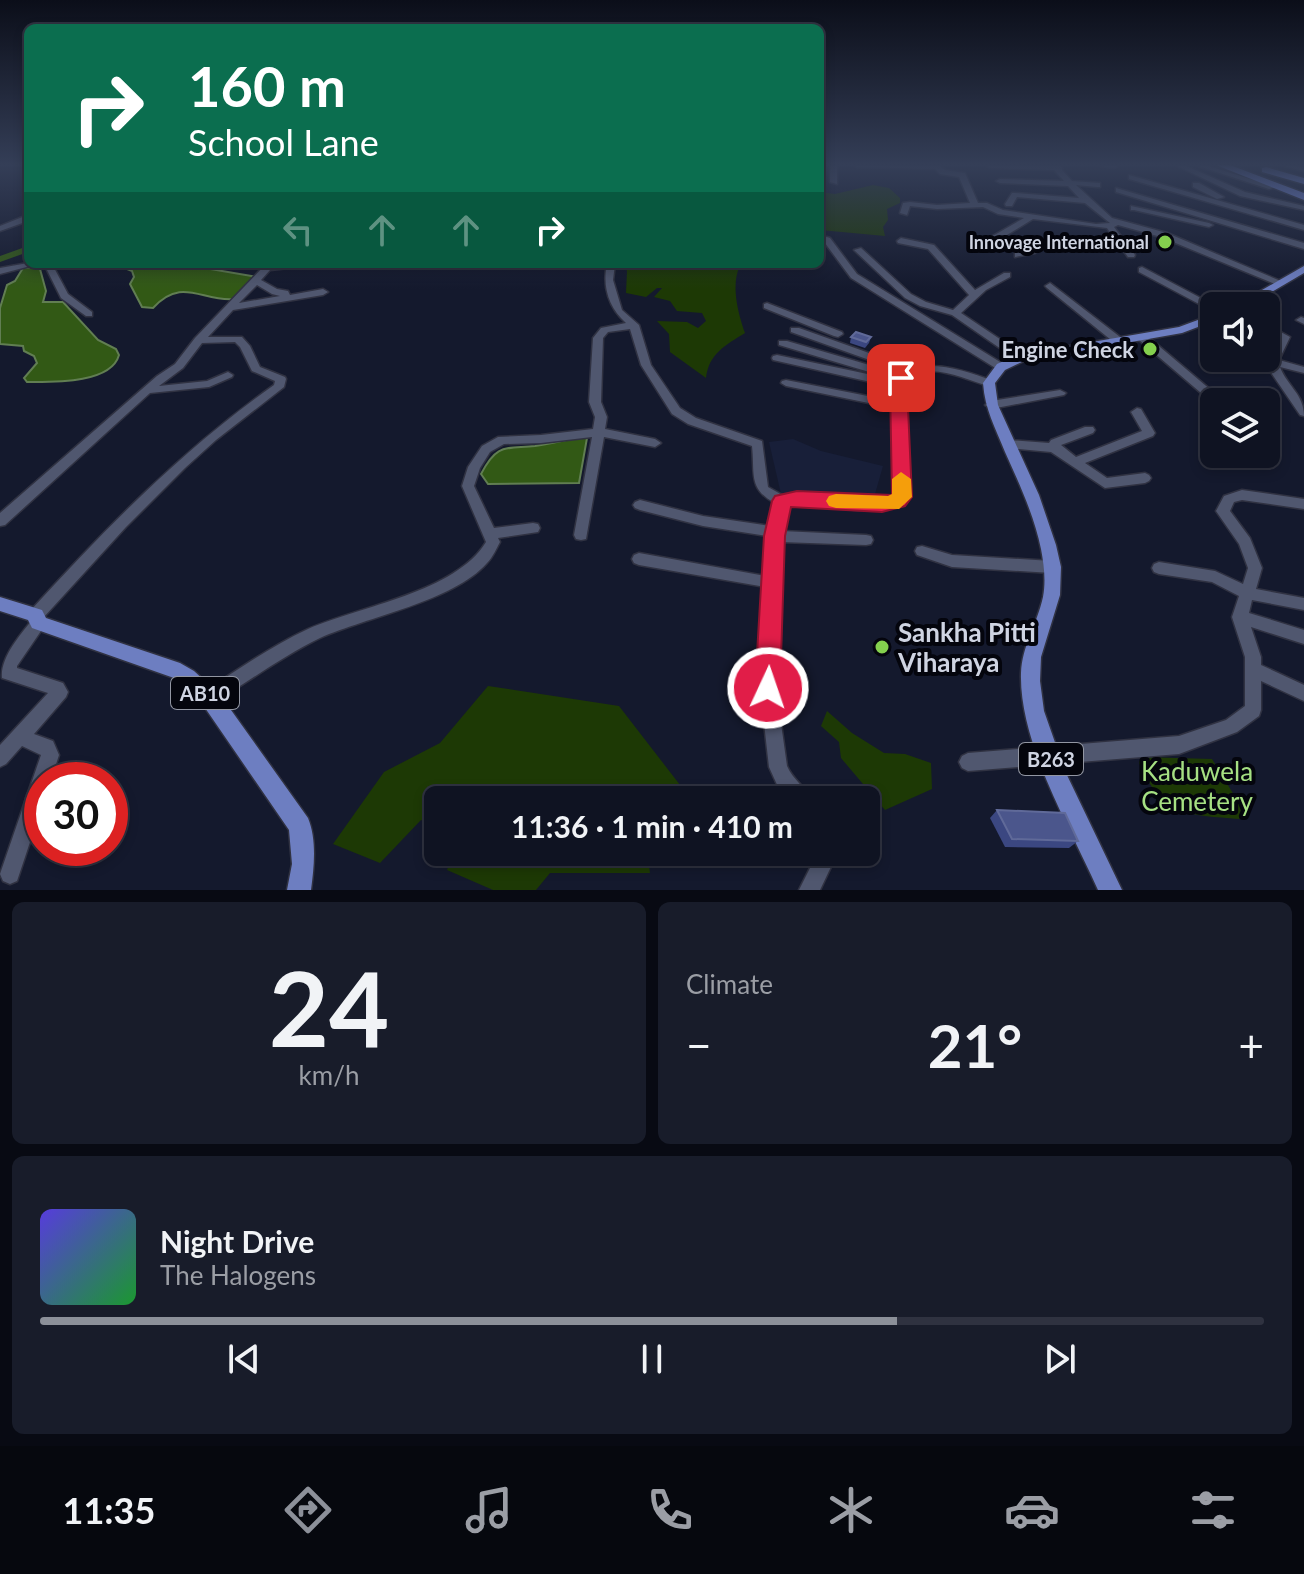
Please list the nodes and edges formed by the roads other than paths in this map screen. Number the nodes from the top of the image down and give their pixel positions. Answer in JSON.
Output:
{"nodes":[{"id":1,"x":906,"y":207,"type":"edge"},
{"id":2,"x":983,"y":207,"type":"edge"},
{"id":3,"x":1093,"y":207,"type":"edge"},
{"id":4,"x":1174,"y":207,"type":"edge"},
{"id":5,"x":1200,"y":207,"type":"edge"},
{"id":6,"x":1239,"y":207,"type":"edge"},
{"id":7,"x":1134,"y":208,"type":"dead end"},
{"id":8,"x":904,"y":213,"type":"dead end"},
{"id":9,"x":1032,"y":216,"type":"junction"},
{"id":10,"x":24,"y":220,"type":"edge"},
{"id":11,"x":1112,"y":225,"type":"junction"},
{"id":12,"x":1304,"y":228,"type":"edge"},
{"id":13,"x":0,"y":229,"type":"edge"},
{"id":14,"x":1304,"y":237,"type":"edge"},
{"id":15,"x":994,"y":239,"type":"dead end"},
{"id":16,"x":824,"y":240,"type":"edge"},
{"id":17,"x":901,"y":241,"type":"dead end"},
{"id":18,"x":1124,"y":244,"type":"junction"},
{"id":19,"x":1304,"y":246,"type":"edge"},
{"id":20,"x":858,"y":250,"type":"dead end"},
{"id":21,"x":1304,"y":254,"type":"edge"},
{"id":22,"x":1018,"y":255,"type":"dead end"},
{"id":23,"x":1131,"y":255,"type":"dead end"},
{"id":24,"x":24,"y":266,"type":"edge"},
{"id":25,"x":50,"y":268,"type":"edge"},
{"id":26,"x":268,"y":268,"type":"edge"},
{"id":27,"x":610,"y":268,"type":"edge"},
{"id":28,"x":1304,"y":269,"type":"edge"},
{"id":29,"x":1142,"y":270,"type":"dead end"},
{"id":30,"x":0,"y":271,"type":"edge"},
{"id":31,"x":1007,"y":275,"type":"dead end"},
{"id":32,"x":1278,"y":282,"type":"junction"},
{"id":33,"x":254,"y":284,"type":"junction"},
{"id":34,"x":1050,"y":286,"type":"dead end"},
{"id":35,"x":323,"y":292,"type":"dead end"},
{"id":36,"x":1262,"y":292,"type":"edge"},
{"id":37,"x":974,"y":295,"type":"junction"},
{"id":38,"x":285,"y":298,"type":"junction"},
{"id":39,"x":1200,"y":301,"type":"edge"},
{"id":40,"x":767,"y":306,"type":"dead end"},
{"id":41,"x":233,"y":307,"type":"junction"},
{"id":42,"x":955,"y":313,"type":"junction"},
{"id":43,"x":89,"y":314,"type":"dead end"},
{"id":44,"x":1200,"y":323,"type":"edge"},
{"id":45,"x":634,"y":325,"type":"junction"},
{"id":46,"x":804,"y":329,"type":"junction"},
{"id":47,"x":838,"y":334,"type":"dead end"},
{"id":48,"x":1143,"y":338,"type":"junction"},
{"id":49,"x":199,"y":340,"type":"junction"},
{"id":50,"x":1120,"y":342,"type":"junction"},
{"id":51,"x":783,"y":343,"type":"dead end"},
{"id":52,"x":777,"y":358,"type":"dead end"},
{"id":53,"x":1021,"y":358,"type":"junction"},
{"id":54,"x":1280,"y":364,"type":"edge"},
{"id":55,"x":1001,"y":367,"type":"junction"},
{"id":56,"x":1304,"y":370,"type":"edge"},
{"id":57,"x":1276,"y":372,"type":"edge"},
{"id":58,"x":228,"y":375,"type":"dead end"},
{"id":59,"x":904,"y":378,"type":"junction"},
{"id":60,"x":786,"y":383,"type":"dead end"},
{"id":61,"x":989,"y":383,"type":"junction"},
{"id":62,"x":1202,"y":388,"type":"edge"},
{"id":63,"x":149,"y":390,"type":"junction"},
{"id":64,"x":1060,"y":393,"type":"dead end"},
{"id":65,"x":991,"y":405,"type":"junction"},
{"id":66,"x":900,"y":406,"type":"junction"},
{"id":67,"x":1303,"y":407,"type":"edge"},
{"id":68,"x":1137,"y":412,"type":"dead end"},
{"id":69,"x":1089,"y":430,"type":"dead end"},
{"id":70,"x":599,"y":432,"type":"junction"},
{"id":71,"x":655,"y":443,"type":"dead end"},
{"id":72,"x":1009,"y":444,"type":"junction"},
{"id":73,"x":1054,"y":448,"type":"junction"},
{"id":74,"x":1077,"y":462,"type":"junction"},
{"id":75,"x":1145,"y":478,"type":"dead end"},
{"id":76,"x":782,"y":501,"type":"junction"},
{"id":77,"x":1304,"y":504,"type":"edge"},
{"id":78,"x":640,"y":505,"type":"dead end"},
{"id":79,"x":0,"y":521,"type":"edge"},
{"id":80,"x":533,"y":528,"type":"dead end"},
{"id":81,"x":489,"y":534,"type":"junction"},
{"id":82,"x":775,"y":534,"type":"junction"},
{"id":83,"x":581,"y":535,"type":"dead end"},
{"id":84,"x":866,"y":540,"type":"dead end"},
{"id":85,"x":922,"y":551,"type":"dead end"},
{"id":86,"x":639,"y":559,"type":"dead end"},
{"id":87,"x":1052,"y":567,"type":"junction"},
{"id":88,"x":1159,"y":568,"type":"dead end"},
{"id":89,"x":773,"y":583,"type":"junction"},
{"id":90,"x":1246,"y":593,"type":"junction"},
{"id":91,"x":0,"y":604,"type":"edge"},
{"id":92,"x":1304,"y":604,"type":"edge"},
{"id":93,"x":1240,"y":617,"type":"junction"},
{"id":94,"x":37,"y":619,"type":"junction"},
{"id":95,"x":1304,"y":637,"type":"edge"},
{"id":96,"x":1253,"y":669,"type":"junction"},
{"id":97,"x":4,"y":677,"type":"edge"},
{"id":98,"x":1304,"y":693,"type":"edge"},
{"id":99,"x":209,"y":697,"type":"junction"},
{"id":100,"x":20,"y":737,"type":"junction"},
{"id":101,"x":1049,"y":755,"type":"junction"},
{"id":102,"x":0,"y":758,"type":"edge"},
{"id":103,"x":968,"y":762,"type":"dead end"},
{"id":104,"x":788,"y":786,"type":"edge"},
{"id":105,"x":821,"y":866,"type":"edge"},
{"id":106,"x":10,"y":874,"type":"dead end"},
{"id":107,"x":299,"y":890,"type":"edge"},
{"id":108,"x":809,"y":890,"type":"edge"},
{"id":109,"x":1110,"y":890,"type":"edge"}],
"edges":[{"from":1,"to":8,"type":"street"},
{"from":2,"to":9,"type":"street"},
{"from":3,"to":11,"type":"street"},
{"from":4,"to":19,"type":"street"},
{"from":5,"to":14,"type":"street"},
{"from":6,"to":12,"type":"street"},
{"from":7,"to":21,"type":"street"},
{"from":9,"to":11,"type":"street"},
{"from":9,"to":15,"type":"street"},
{"from":10,"to":13,"type":"street"},
{"from":11,"to":18,"type":"street"},
{"from":11,"to":32,"type":"street"},
{"from":16,"to":55,"type":"street"},
{"from":17,"to":37,"type":"street"},
{"from":18,"to":22,"type":"street"},
{"from":18,"to":23,"type":"street"},
{"from":20,"to":42,"type":"street"},
{"from":24,"to":30,"type":"street"},
{"from":25,"to":43,"type":"street"},
{"from":26,"to":33,"type":"street"},
{"from":27,"to":45,"type":"street"},
{"from":28,"to":32,"type":"main road"},
{"from":29,"to":39,"type":"street"},
{"from":31,"to":37,"type":"street"},
{"from":32,"to":36,"type":"main road"},
{"from":33,"to":38,"type":"street"},
{"from":33,"to":41,"type":"street"},
{"from":34,"to":50,"type":"street"},
{"from":35,"to":38,"type":"street"},
{"from":37,"to":42,"type":"street"},
{"from":38,"to":41,"type":"street"},
{"from":40,"to":46,"type":"street"},
{"from":41,"to":49,"type":"street"},
{"from":42,"to":53,"type":"street"},
{"from":44,"to":48,"type":"main road"},
{"from":45,"to":70,"type":"street"},
{"from":45,"to":76,"type":"street"},
{"from":46,"to":47,"type":"street"},
{"from":46,"to":59,"type":"street"},
{"from":48,"to":50,"type":"main road"},
{"from":48,"to":62,"type":"street"},
{"from":49,"to":63,"type":"street"},
{"from":49,"to":94,"type":"street"},
{"from":50,"to":53,"type":"main road"},
{"from":51,"to":59,"type":"street"},
{"from":52,"to":59,"type":"street"},
{"from":53,"to":55,"type":"main road"},
{"from":54,"to":56,"type":"street"},
{"from":55,"to":61,"type":"main road"},
{"from":57,"to":67,"type":"street"},
{"from":58,"to":63,"type":"street"},
{"from":59,"to":61,"type":"street"},
{"from":59,"to":66,"type":"street"},
{"from":60,"to":66,"type":"street"},
{"from":61,"to":65,"type":"main road","number":"B263"},
{"from":63,"to":79,"type":"street"},
{"from":64,"to":65,"type":"street"},
{"from":65,"to":72,"type":"main road","number":"B263"},
{"from":66,"to":76,"type":"street"},
{"from":68,"to":74,"type":"street"},
{"from":69,"to":73,"type":"street"},
{"from":70,"to":71,"type":"street"},
{"from":70,"to":81,"type":"street"},
{"from":70,"to":83,"type":"street"},
{"from":72,"to":73,"type":"street"},
{"from":72,"to":87,"type":"main road","number":"B263"},
{"from":73,"to":74,"type":"street"},
{"from":74,"to":75,"type":"street"},
{"from":76,"to":82,"type":"street"},
{"from":77,"to":90,"type":"street"},
{"from":78,"to":82,"type":"street"},
{"from":80,"to":81,"type":"street"},
{"from":81,"to":99,"type":"street"},
{"from":82,"to":84,"type":"street"},
{"from":82,"to":89,"type":"street"},
{"from":85,"to":87,"type":"street"},
{"from":86,"to":89,"type":"street"},
{"from":87,"to":101,"type":"main road","number":"B263"},
{"from":88,"to":90,"type":"street"},
{"from":89,"to":104,"type":"street"},
{"from":90,"to":92,"type":"street"},
{"from":90,"to":93,"type":"street"},
{"from":91,"to":94,"type":"main road","number":"AB10"},
{"from":93,"to":95,"type":"street"},
{"from":93,"to":96,"type":"street"},
{"from":94,"to":97,"type":"street"},
{"from":94,"to":99,"type":"main road","number":"AB10"},
{"from":96,"to":98,"type":"street"},
{"from":96,"to":101,"type":"street"},
{"from":97,"to":100,"type":"street"},
{"from":99,"to":107,"type":"main road","number":"AB10"},
{"from":100,"to":102,"type":"street"},
{"from":100,"to":106,"type":"street"},
{"from":101,"to":103,"type":"street"},
{"from":101,"to":109,"type":"main road","number":"B263"},
{"from":105,"to":108,"type":"street"}]}
